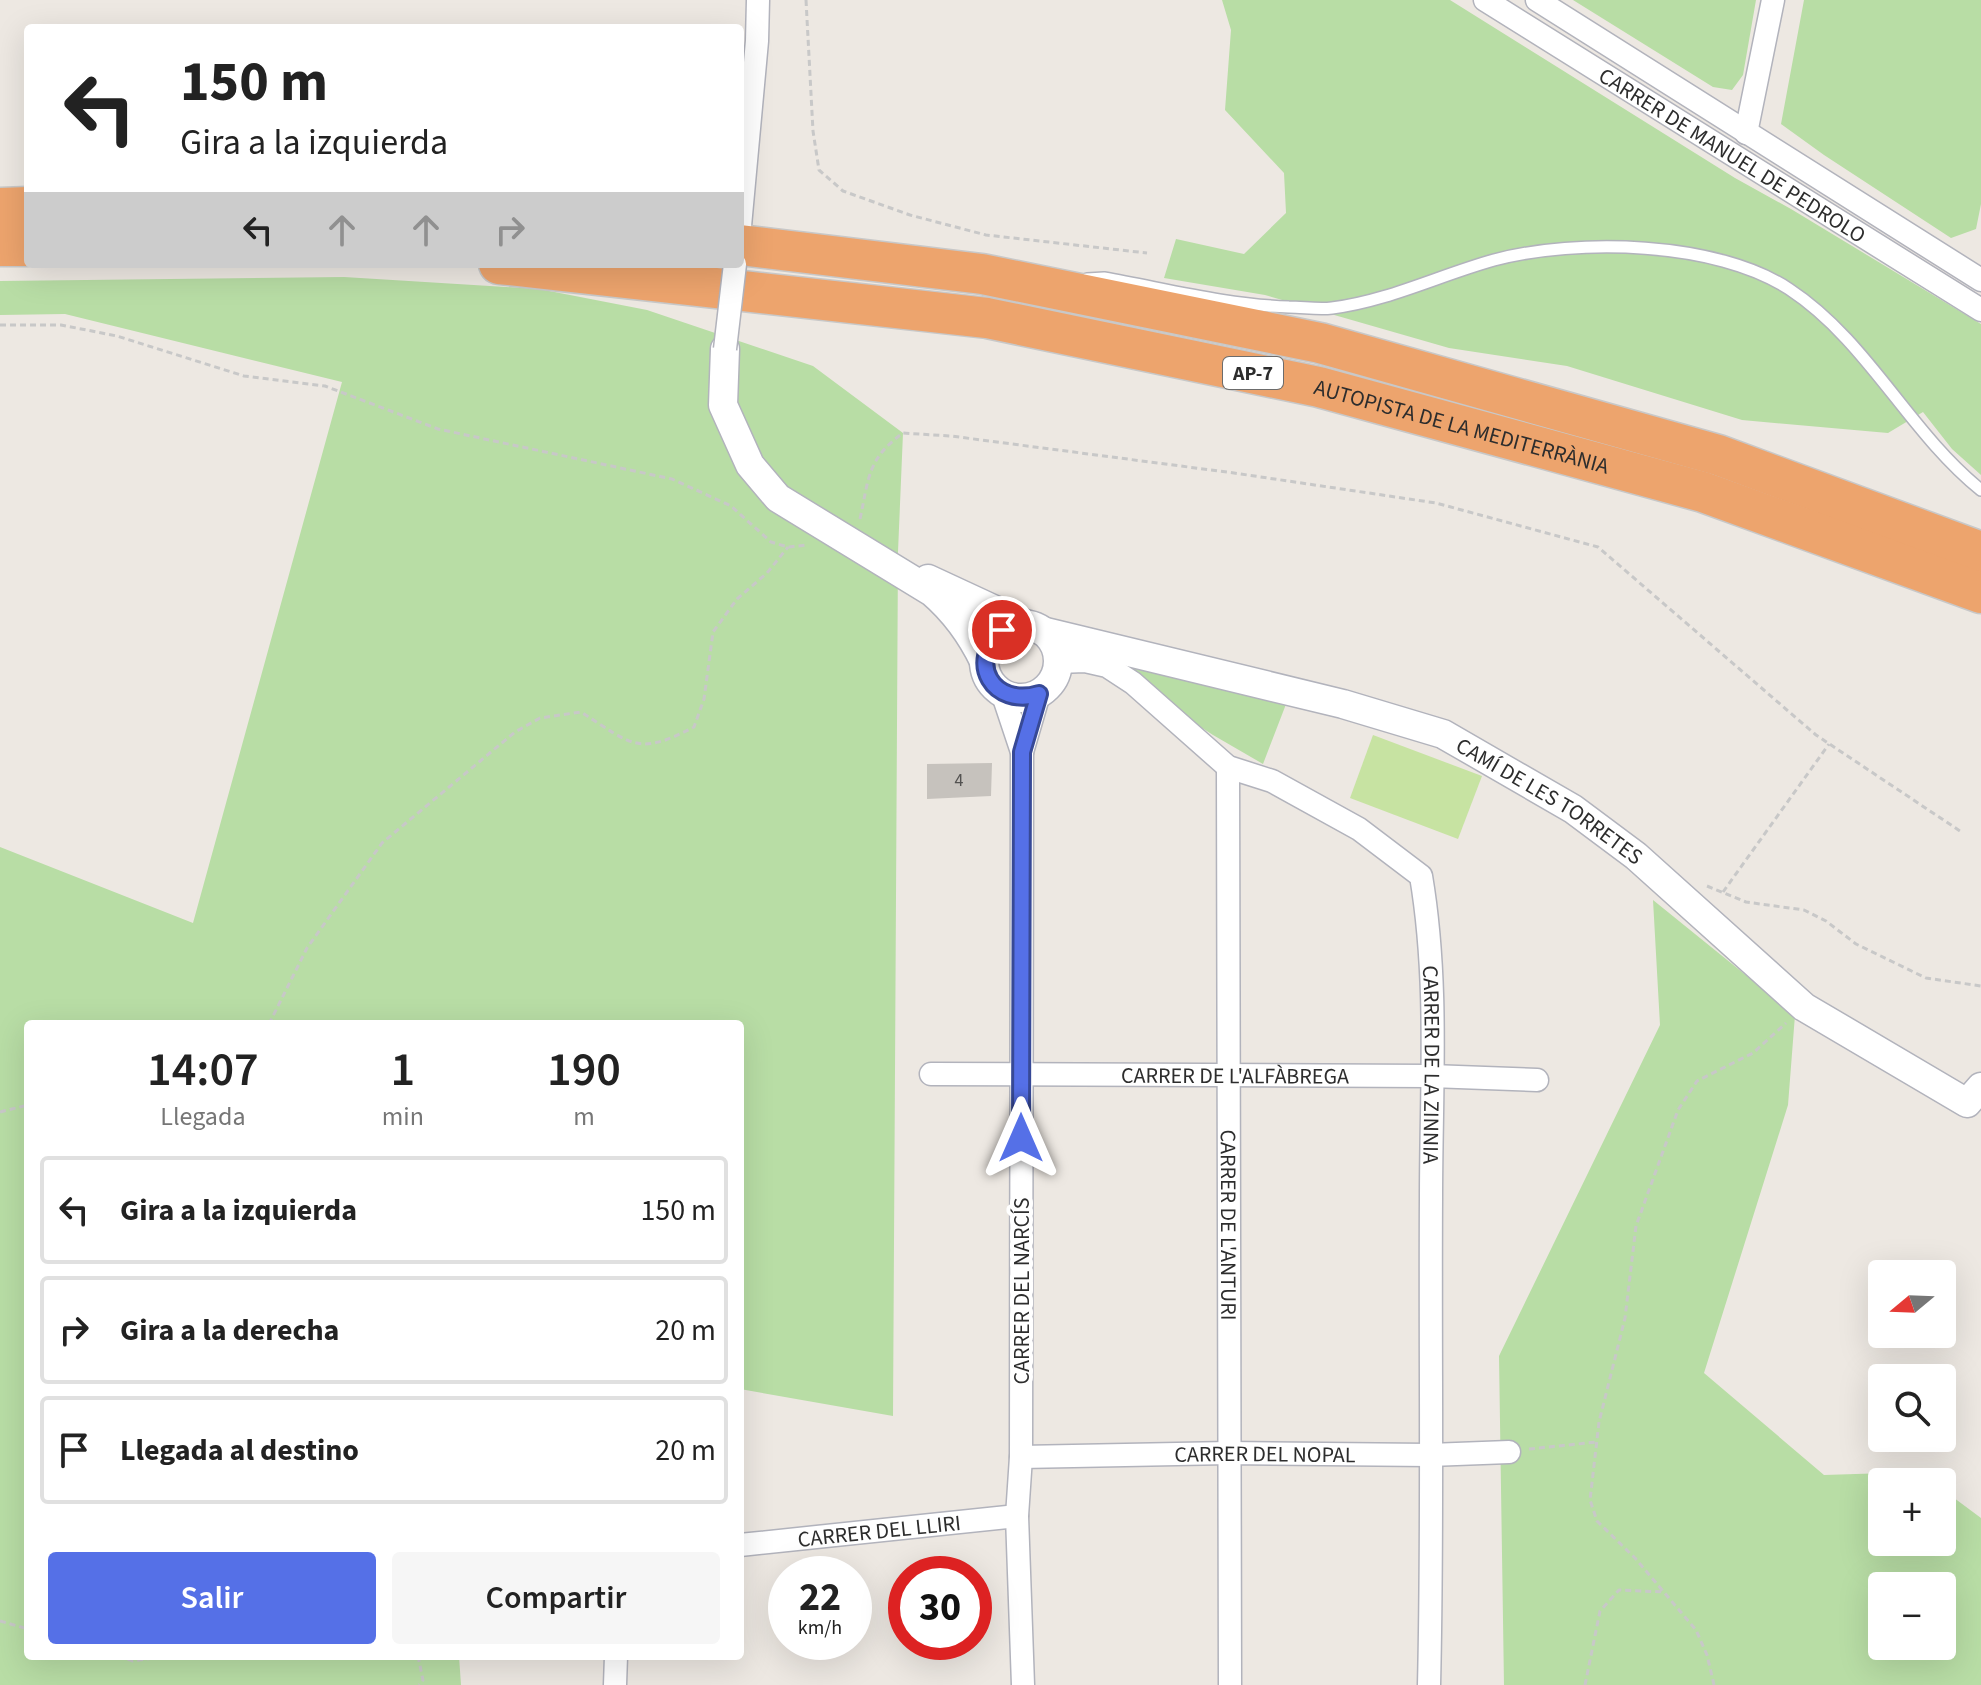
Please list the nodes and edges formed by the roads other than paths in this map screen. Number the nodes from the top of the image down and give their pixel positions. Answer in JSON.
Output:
{"nodes":[{"id":1,"x":758,"y":0,"type":"edge"},
{"id":2,"x":1485,"y":0,"type":"edge"},
{"id":3,"x":1537,"y":0,"type":"edge"},
{"id":4,"x":1773,"y":0,"type":"edge"},
{"id":5,"x":1746,"y":133,"type":"junction"},
{"id":6,"x":744,"y":190,"type":"edge"},
{"id":7,"x":24,"y":207,"type":"edge"},
{"id":8,"x":0,"y":208,"type":"edge"},
{"id":9,"x":744,"y":245,"type":"edge"},
{"id":10,"x":0,"y":246,"type":"edge"},
{"id":11,"x":24,"y":246,"type":"edge"},
{"id":12,"x":24,"y":253,"type":"edge"},
{"id":13,"x":0,"y":256,"type":"edge"},
{"id":14,"x":535,"y":268,"type":"edge"},
{"id":15,"x":735,"y":268,"type":"edge"},
{"id":16,"x":1980,"y":275,"type":"edge"},
{"id":17,"x":1036,"y":285,"type":"junction"},
{"id":18,"x":1981,"y":310,"type":"edge"},
{"id":19,"x":725,"y":349,"type":"joint"},
{"id":20,"x":1981,"y":490,"type":"edge"},
{"id":21,"x":1981,"y":552,"type":"edge"},
{"id":22,"x":875,"y":558,"type":"junction"},
{"id":23,"x":1981,"y":593,"type":"edge"},
{"id":24,"x":1034,"y":627,"type":"junction"},
{"id":25,"x":984,"y":661,"type":"junction"},
{"id":26,"x":1058,"y":662,"type":"junction"},
{"id":27,"x":1002,"y":692,"type":"junction"},
{"id":28,"x":1039,"y":694,"type":"junction"},
{"id":29,"x":1022,"y":752,"type":"junction"},
{"id":30,"x":1228,"y":767,"type":"junction"},
{"id":31,"x":931,"y":1074,"type":"dead end"},
{"id":32,"x":1021,"y":1074,"type":"junction"},
{"id":33,"x":1230,"y":1076,"type":"junction"},
{"id":34,"x":1431,"y":1076,"type":"junction"},
{"id":35,"x":1537,"y":1080,"type":"dead end"},
{"id":36,"x":1981,"y":1087,"type":"edge"},
{"id":37,"x":1512,"y":1451,"type":"road end"},
{"id":38,"x":1229,"y":1453,"type":"junction"},
{"id":39,"x":1430,"y":1455,"type":"junction"},
{"id":40,"x":1021,"y":1457,"type":"junction"},
{"id":41,"x":1017,"y":1516,"type":"junction"},
{"id":42,"x":744,"y":1545,"type":"edge"},
{"id":43,"x":616,"y":1660,"type":"edge"},
{"id":44,"x":615,"y":1685,"type":"edge"},
{"id":45,"x":1023,"y":1685,"type":"edge"},
{"id":46,"x":1230,"y":1685,"type":"edge"},
{"id":47,"x":1429,"y":1685,"type":"edge"}],
"edges":[{"from":1,"to":6,"type":"street"},
{"from":2,"to":18,"type":"street","name":"CARRER DE MANUEL DE PEDROLO"},
{"from":3,"to":5,"type":"street","name":"CARRER DE MANUEL DE PEDROLO"},
{"from":4,"to":5,"type":"street"},
{"from":5,"to":16,"type":"street","name":"CARRER DE MANUEL DE PEDROLO"},
{"from":7,"to":8,"type":"highway"},
{"from":9,"to":17,"type":"highway","name":"AUTOPISTA DE LA MEDITERRÀNIA","number":"AP-7"},
{"from":10,"to":11,"type":"highway"},
{"from":12,"to":13,"type":"lane"},
{"from":14,"to":23,"type":"highway","name":"AUTOPISTA DE LA MEDITERRÀNIA","number":"AP-7"},
{"from":15,"to":19,"type":"street","name":"CAMÍ DE LES TORRETES","bridge":true},
{"from":17,"to":20,"type":"lane"},
{"from":17,"to":21,"type":"highway","name":"AUTOPISTA DE LA MEDITERRÀNIA","number":"AP-7"},
{"from":19,"to":22,"type":"street","name":"CAMÍ DE LES TORRETES"},
{"from":22,"to":24,"type":"street","name":"CAMÍ DE LES TORRETES"},
{"from":22,"to":25,"type":"street","name":"CAMÍ DE LES TORRETES"},
{"from":24,"to":25,"type":"street"},
{"from":24,"to":26,"type":"street"},
{"from":24,"to":36,"type":"street","name":"CAMÍ DE LES TORRETES"},
{"from":25,"to":27,"type":"street"},
{"from":26,"to":28,"type":"street"},
{"from":26,"to":30,"type":"street","name":"CARRER DE LA ZINNIA"},
{"from":27,"to":28,"type":"street"},
{"from":27,"to":29,"type":"street","name":"CARRER DEL NARCÍS"},
{"from":28,"to":29,"type":"street","name":"CARRER DEL NARCÍS"},
{"from":29,"to":32,"type":"street","name":"CARRER DEL NARCÍS"},
{"from":30,"to":33,"type":"street","name":"CARRER DE L'ANTURI"},
{"from":30,"to":34,"type":"street","name":"CARRER DE LA ZINNIA"},
{"from":31,"to":32,"type":"street","name":"CARRER DE L'ALFÀBREGA"},
{"from":32,"to":33,"type":"street","name":"CARRER DE L'ALFÀBREGA"},
{"from":32,"to":40,"type":"street","name":"CARRER DEL NARCÍS"},
{"from":33,"to":34,"type":"street","name":"CARRER DE L'ALFÀBREGA"},
{"from":33,"to":38,"type":"street","name":"CARRER DE L'ANTURI"},
{"from":34,"to":35,"type":"street","name":"CARRER DE L'ALFÀBREGA"},
{"from":34,"to":39,"type":"street","name":"CARRER DE LA ZINNIA"},
{"from":37,"to":39,"type":"street","name":"CARRER DEL NOPAL"},
{"from":38,"to":39,"type":"street","name":"CARRER DEL NOPAL"},
{"from":38,"to":40,"type":"street","name":"CARRER DEL NOPAL"},
{"from":38,"to":46,"type":"street","name":"CARRER DE L'ANTURI"},
{"from":39,"to":47,"type":"street","name":"CARRER DE LA ZINNIA"},
{"from":40,"to":41,"type":"street","name":"CARRER DEL NARCÍS"},
{"from":41,"to":42,"type":"street","name":"CARRER DEL LLIRI"},
{"from":41,"to":45,"type":"street","name":"CARRER DEL NARCÍS"},
{"from":43,"to":44,"type":"street"}]}
